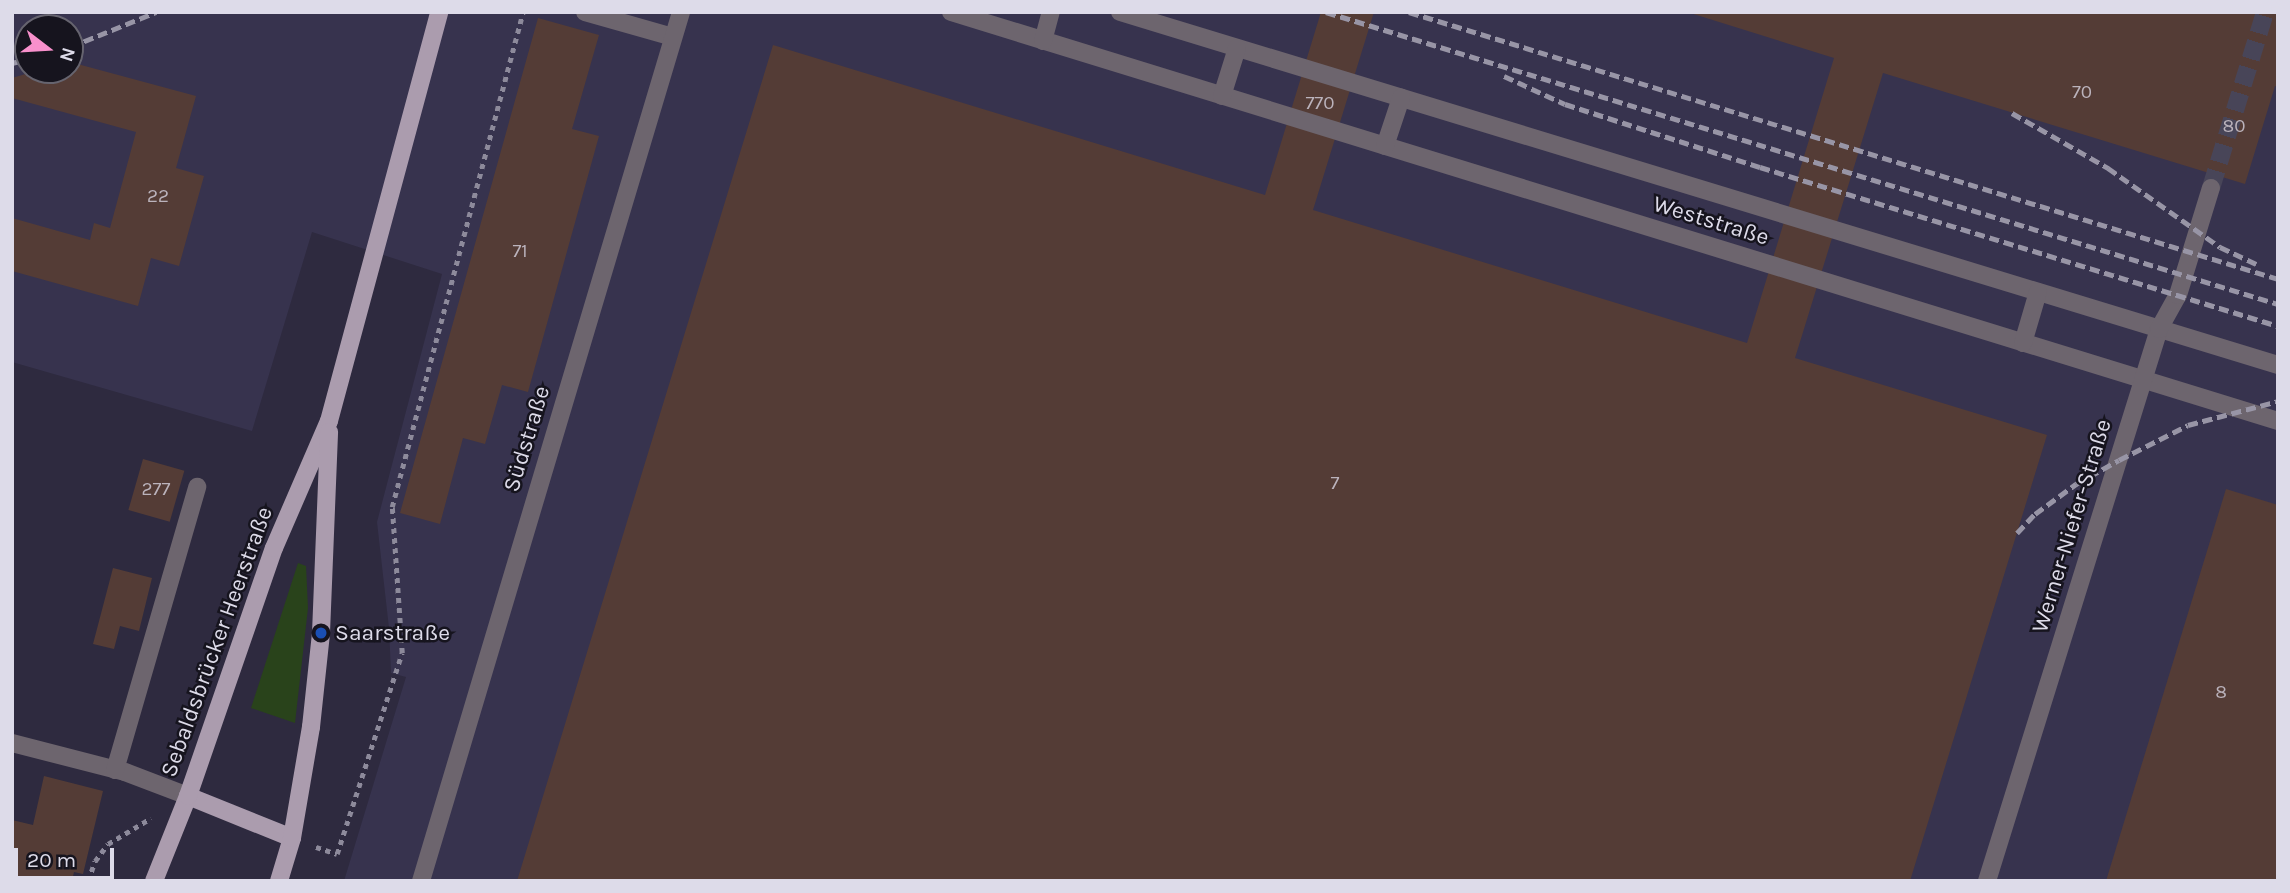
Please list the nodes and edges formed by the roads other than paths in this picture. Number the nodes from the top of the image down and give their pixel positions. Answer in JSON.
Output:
{"nodes":[{"id":1,"x":439,"y":12,"type":"edge"},
{"id":2,"x":585,"y":12,"type":"edge"},
{"id":3,"x":681,"y":12,"type":"edge"},
{"id":4,"x":951,"y":12,"type":"edge"},
{"id":5,"x":1051,"y":12,"type":"edge"},
{"id":6,"x":1120,"y":12,"type":"edge"},
{"id":7,"x":673,"y":37,"type":"junction"},
{"id":8,"x":1043,"y":41,"type":"junction"},
{"id":9,"x":1237,"y":48,"type":"junction"},
{"id":10,"x":1222,"y":96,"type":"junction"},
{"id":11,"x":1401,"y":98,"type":"junction"},
{"id":12,"x":1385,"y":146,"type":"junction"},
{"id":13,"x":2211,"y":188,"type":"tunnel mouth"},
{"id":14,"x":2038,"y":292,"type":"junction"},
{"id":15,"x":2159,"y":329,"type":"junction"},
{"id":16,"x":2023,"y":343,"type":"junction"},
{"id":17,"x":2278,"y":365,"type":"edge"},
{"id":18,"x":2143,"y":380,"type":"junction"},
{"id":19,"x":329,"y":421,"type":"junction"},
{"id":20,"x":2278,"y":421,"type":"edge"},
{"id":21,"x":197,"y":487,"type":"dead end"},
{"id":22,"x":12,"y":743,"type":"edge"},
{"id":23,"x":115,"y":770,"type":"junction"},
{"id":24,"x":188,"y":796,"type":"junction"},
{"id":25,"x":292,"y":838,"type":"junction"},
{"id":26,"x":154,"y":881,"type":"edge"},
{"id":27,"x":279,"y":881,"type":"edge"},
{"id":28,"x":421,"y":881,"type":"edge"},
{"id":29,"x":1987,"y":881,"type":"edge"}],
"edges":[{"from":1,"to":19,"type":"main road","name":"Sebaldsbrücker Heerstraße"},
{"from":2,"to":7,"type":"street"},
{"from":3,"to":7,"type":"street","name":"Südstraße"},
{"from":4,"to":8,"type":"street","name":"Weststraße"},
{"from":5,"to":8,"type":"street"},
{"from":6,"to":9,"type":"street","name":"Weststraße"},
{"from":7,"to":28,"type":"street","name":"Südstraße"},
{"from":8,"to":10,"type":"street","name":"Weststraße"},
{"from":9,"to":10,"type":"street"},
{"from":9,"to":11,"type":"street","name":"Weststraße"},
{"from":10,"to":12,"type":"street","name":"Weststraße"},
{"from":11,"to":12,"type":"street"},
{"from":11,"to":14,"type":"street","name":"Weststraße"},
{"from":12,"to":16,"type":"street","name":"Weststraße"},
{"from":13,"to":15,"type":"street","name":"Werner-Niefer-Straße"},
{"from":14,"to":15,"type":"street","name":"Weststraße"},
{"from":14,"to":16,"type":"street"},
{"from":15,"to":17,"type":"street","name":"Weststraße"},
{"from":15,"to":18,"type":"street","name":"Werner-Niefer-Straße"},
{"from":16,"to":18,"type":"street","name":"Weststraße"},
{"from":18,"to":20,"type":"street","name":"Weststraße"},
{"from":18,"to":29,"type":"street","name":"Werner-Niefer-Straße"},
{"from":19,"to":24,"type":"main road","name":"Sebaldsbrücker Heerstraße"},
{"from":19,"to":25,"type":"main road","name":"Sebaldsbrücker Heerstraße"},
{"from":21,"to":23,"type":"street"},
{"from":22,"to":23,"type":"street"},
{"from":23,"to":24,"type":"street"},
{"from":24,"to":25,"type":"main road"},
{"from":24,"to":26,"type":"main road","name":"Sebaldsbrücker Heerstraße"},
{"from":25,"to":27,"type":"main road","name":"Sebaldsbrücker Heerstraße"}]}
